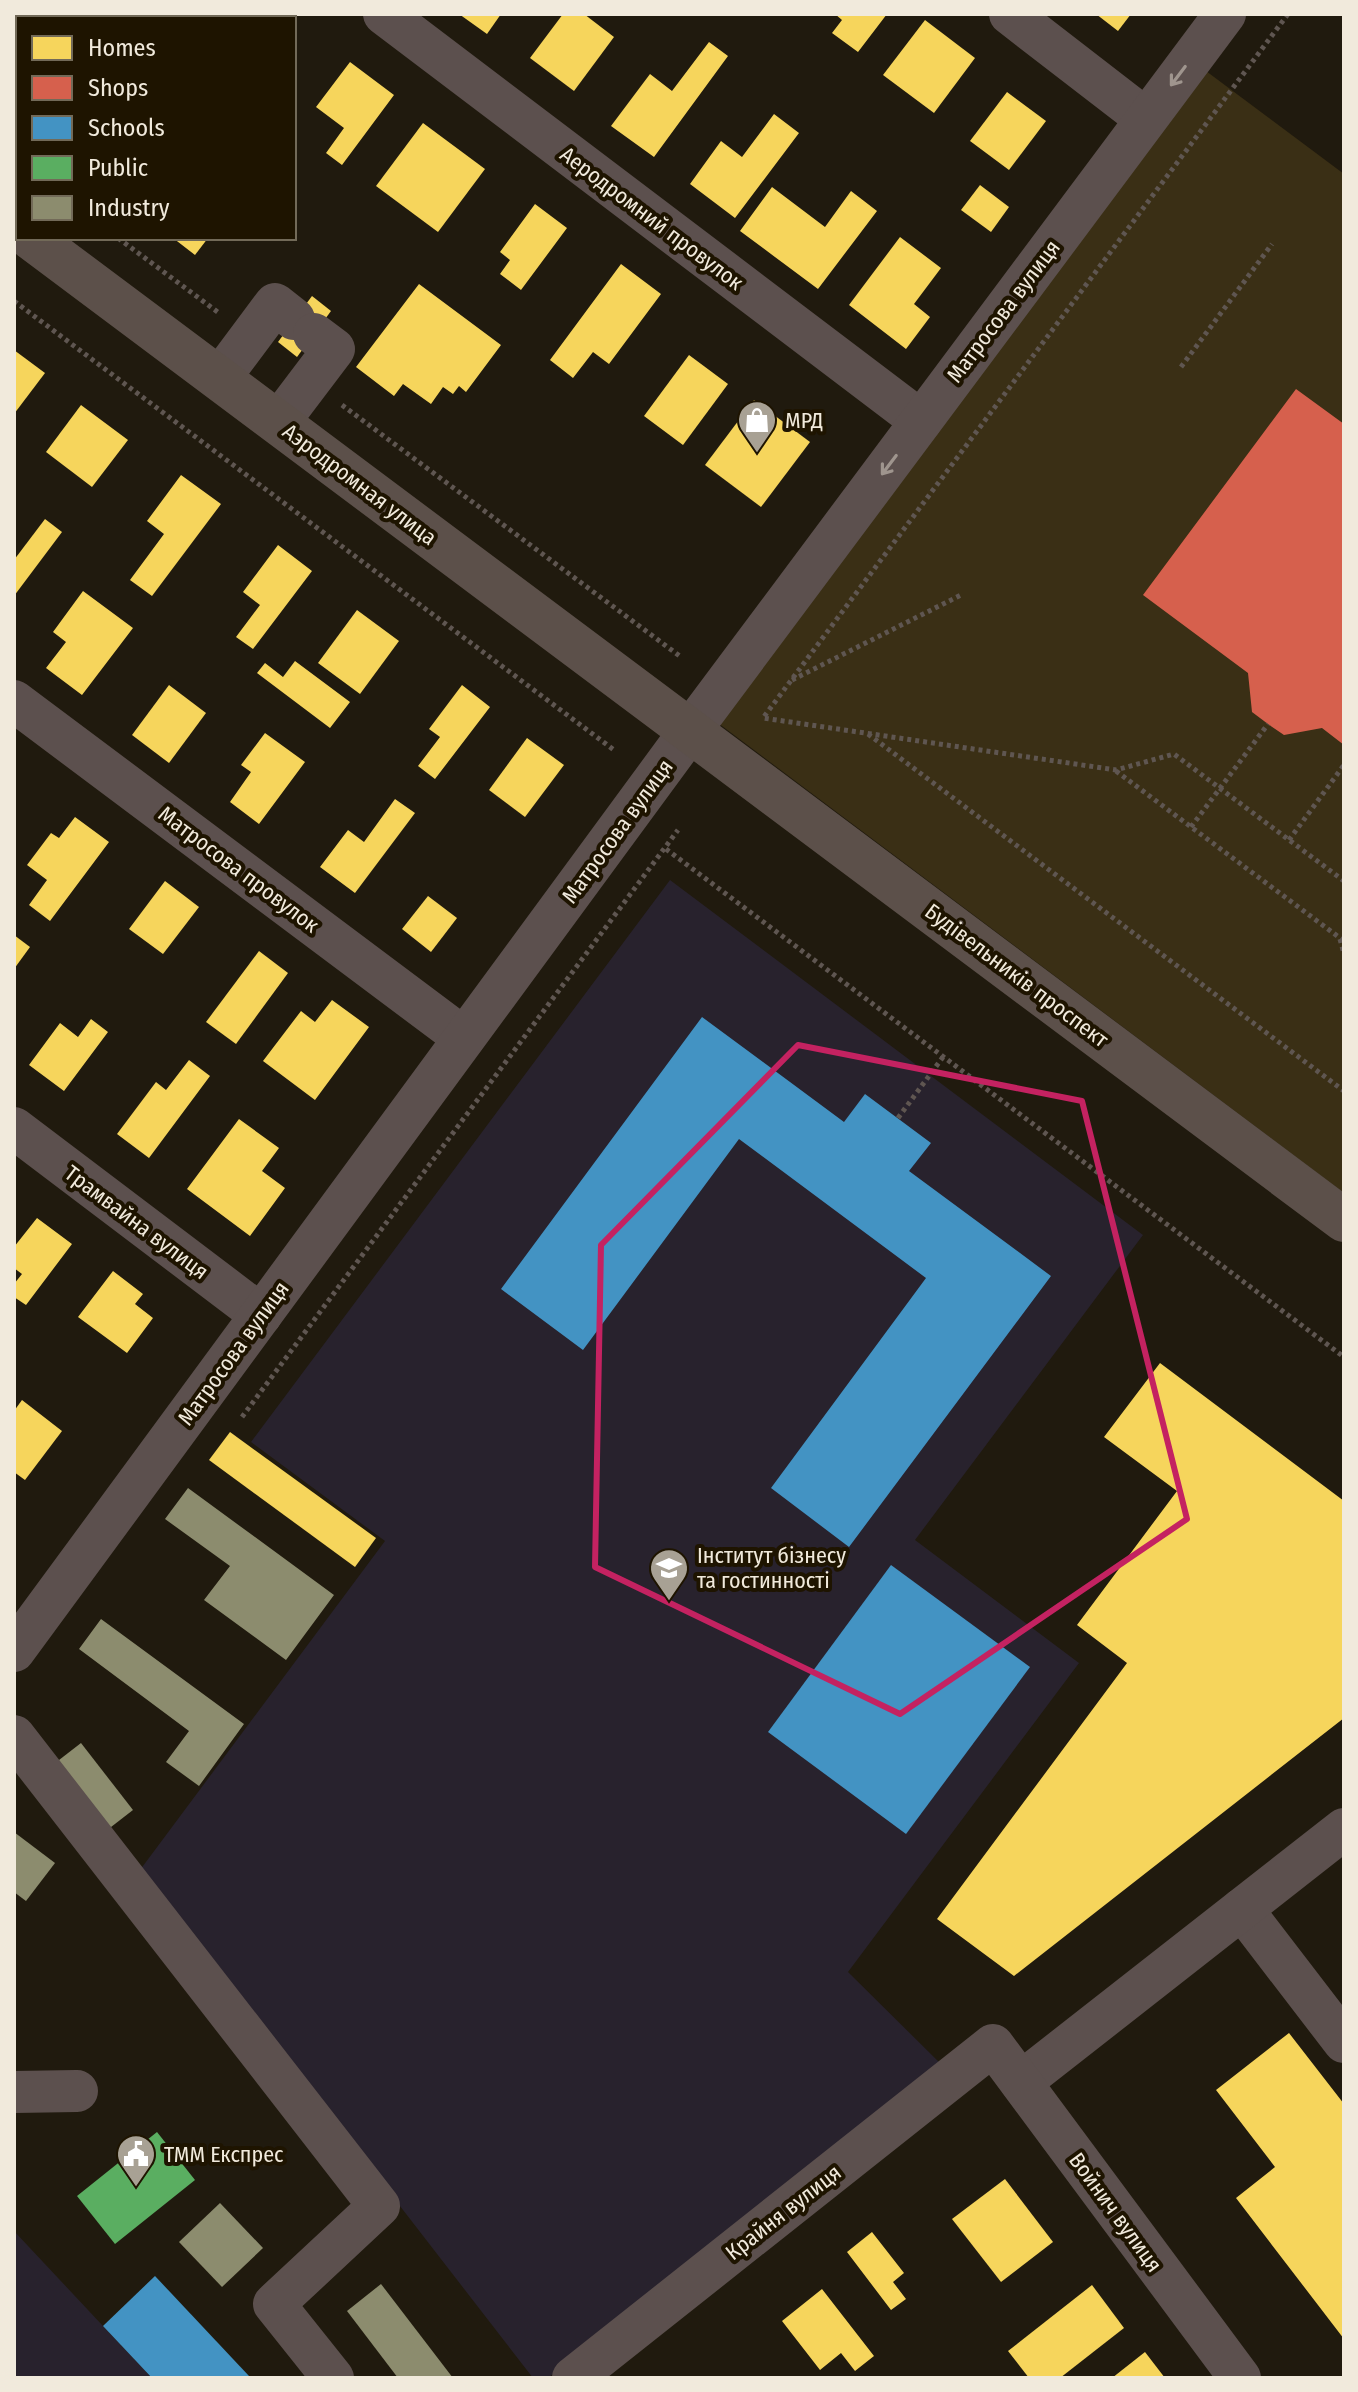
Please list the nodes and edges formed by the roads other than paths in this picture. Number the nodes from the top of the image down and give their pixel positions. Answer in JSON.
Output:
{"nodes":[{"id":1,"x":384,"y":14,"type":"edge"},
{"id":2,"x":1010,"y":14,"type":"edge"},
{"id":3,"x":1225,"y":14,"type":"edge"},
{"id":4,"x":1146,"y":119,"type":"junction"},
{"id":5,"x":34,"y":240,"type":"edge"},
{"id":6,"x":219,"y":379,"type":"junction"},
{"id":7,"x":921,"y":421,"type":"junction"},
{"id":8,"x":278,"y":423,"type":"junction"},
{"id":9,"x":14,"y":701,"type":"edge"},
{"id":10,"x":690,"y":731,"type":"junction"},
{"id":11,"x":464,"y":1038,"type":"junction"},
{"id":12,"x":14,"y":1128,"type":"edge"},
{"id":13,"x":1344,"y":1220,"type":"edge"},
{"id":14,"x":261,"y":1315,"type":"junction"},
{"id":15,"x":14,"y":1651,"type":"edge"},
{"id":16,"x":14,"y":1736,"type":"edge"},
{"id":17,"x":1344,"y":1829,"type":"edge"},
{"id":18,"x":1242,"y":1909,"type":"junction"},
{"id":19,"x":1344,"y":2042,"type":"edge"},
{"id":20,"x":993,"y":2045,"type":"joint"},
{"id":21,"x":1021,"y":2082,"type":"junction"},
{"id":22,"x":77,"y":2091,"type":"dead end"},
{"id":23,"x":14,"y":2092,"type":"edge"},
{"id":24,"x":333,"y":2378,"type":"edge"},
{"id":25,"x":573,"y":2378,"type":"edge"},
{"id":26,"x":1240,"y":2378,"type":"edge"}],
"edges":[{"from":1,"to":7,"type":"street","name":"Аеродромний провулок"},
{"from":2,"to":4,"type":"street"},
{"from":3,"to":4,"type":"street","name":"Матросова вулиця","one_way":true},
{"from":4,"to":7,"type":"street","name":"Матросова вулиця"},
{"from":5,"to":6,"type":"main road","name":"Аэродромная улица"},
{"from":6,"to":8,"type":"main road","name":"Аэродромная улица"},
{"from":6,"to":8,"type":"street"},
{"from":7,"to":10,"type":"street","name":"Матросова вулиця","one_way":true},
{"from":8,"to":10,"type":"main road","name":"Аэродромная улица"},
{"from":9,"to":11,"type":"street","name":"Матросова провулок"},
{"from":10,"to":11,"type":"street","name":"Матросова вулиця"},
{"from":10,"to":13,"type":"main road","name":"Будівельників проспект"},
{"from":11,"to":14,"type":"street","name":"Матросова вулиця"},
{"from":12,"to":14,"type":"street","name":"Трамвайна вулиця"},
{"from":14,"to":15,"type":"street","name":"Матросова вулиця"},
{"from":16,"to":24,"type":"street"},
{"from":17,"to":18,"type":"street"},
{"from":18,"to":19,"type":"street"},
{"from":18,"to":21,"type":"street"},
{"from":20,"to":21,"type":"street","name":"Войнич вулиця"},
{"from":20,"to":25,"type":"street","name":"Крайня вулиця"},
{"from":21,"to":26,"type":"street","name":"Войнич вулиця"},
{"from":22,"to":23,"type":"street"}]}
